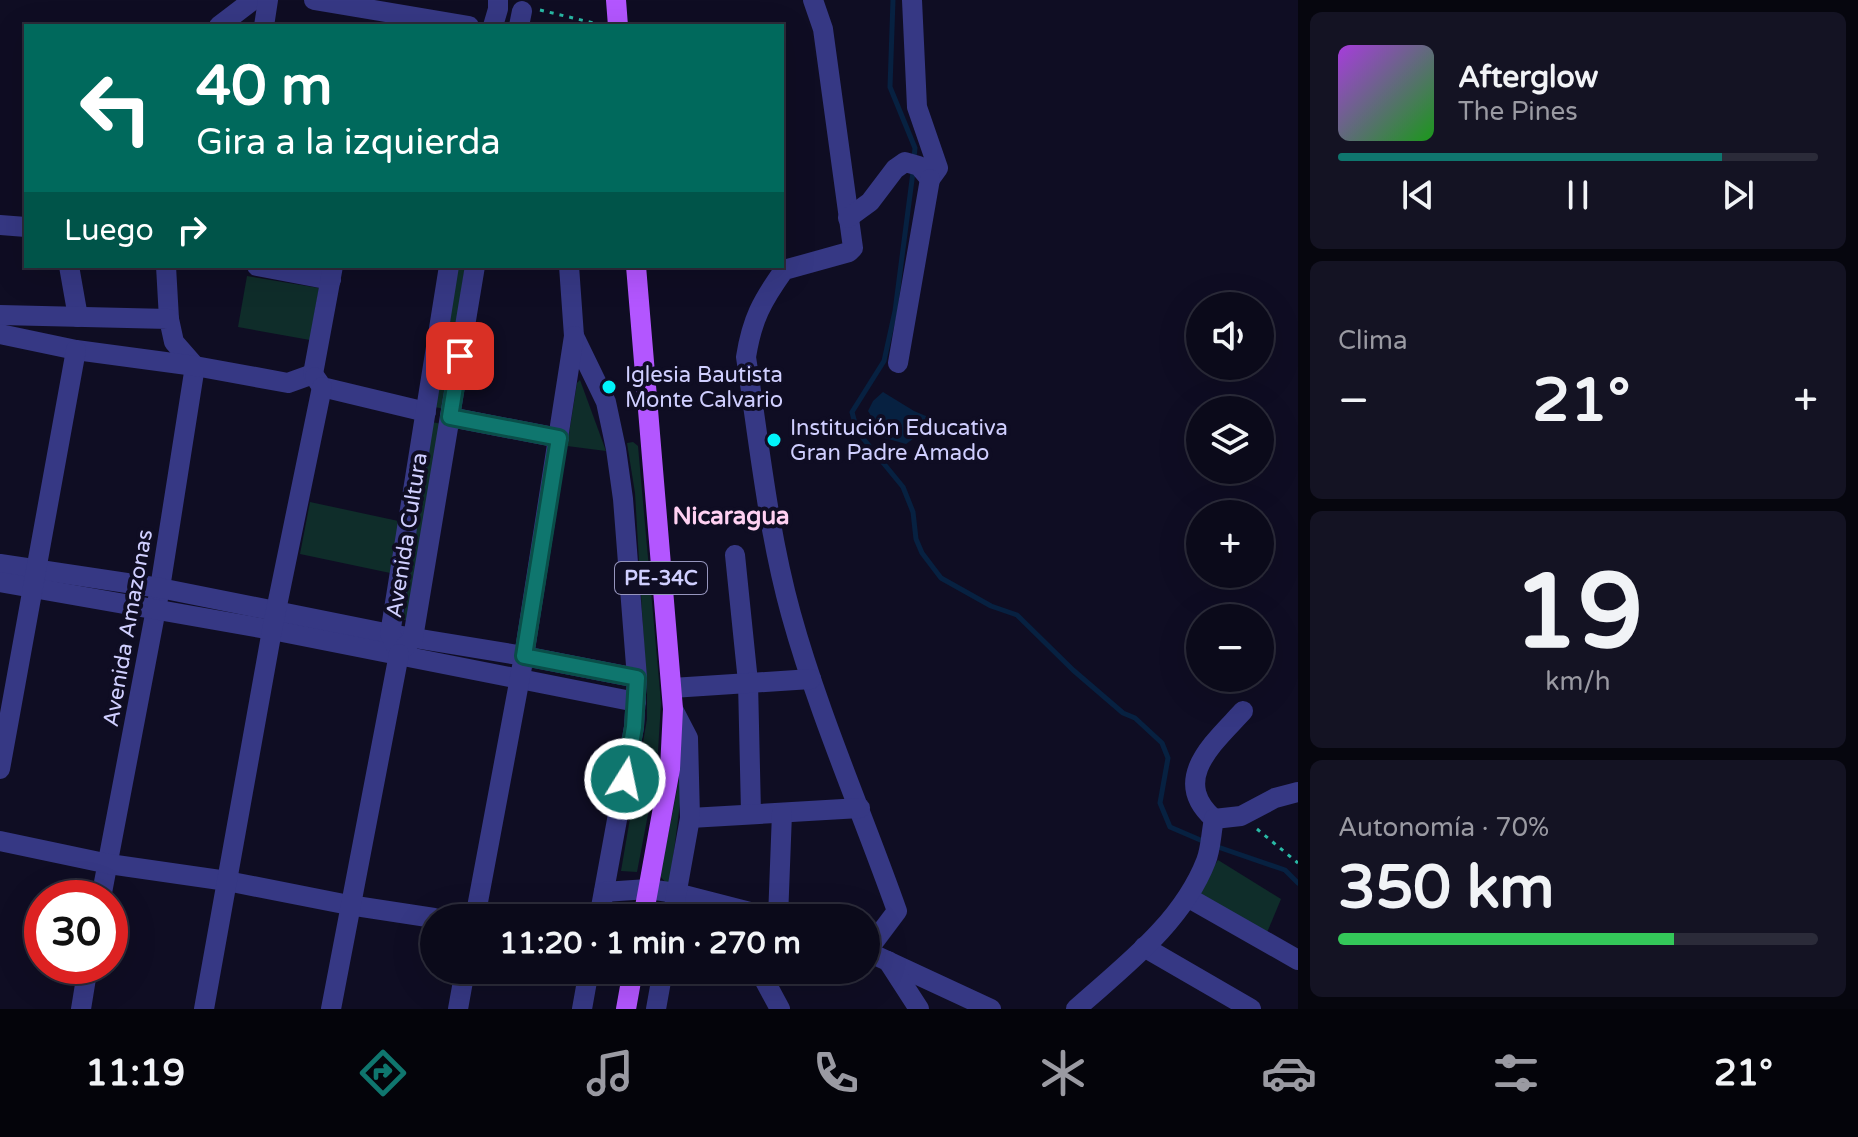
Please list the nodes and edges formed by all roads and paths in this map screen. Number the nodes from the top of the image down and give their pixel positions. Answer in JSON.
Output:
{"nodes":[{"id":1,"x":253,"y":0,"type":"edge"},
{"id":2,"x":268,"y":0,"type":"edge"},
{"id":3,"x":314,"y":0,"type":"edge"},
{"id":4,"x":498,"y":0,"type":"edge"},
{"id":5,"x":616,"y":0,"type":"edge"},
{"id":6,"x":813,"y":0,"type":"edge"},
{"id":7,"x":912,"y":0,"type":"edge"},
{"id":8,"x":380,"y":12,"type":"edge"},
{"id":9,"x":520,"y":19,"type":"edge"},
{"id":10,"x":222,"y":24,"type":"edge"},
{"id":11,"x":264,"y":24,"type":"edge"},
{"id":12,"x":456,"y":24,"type":"edge"},
{"id":13,"x":494,"y":24,"type":"edge"},
{"id":14,"x":599,"y":24,"type":"edge"},
{"id":15,"x":618,"y":24,"type":"edge"},
{"id":16,"x":918,"y":169,"type":"junction"},
{"id":17,"x":848,"y":218,"type":"junction"},
{"id":18,"x":0,"y":225,"type":"edge"},
{"id":19,"x":24,"y":227,"type":"edge"},
{"id":20,"x":69,"y":268,"type":"edge"},
{"id":21,"x":166,"y":268,"type":"edge"},
{"id":22,"x":278,"y":268,"type":"edge"},
{"id":23,"x":449,"y":268,"type":"edge"},
{"id":24,"x":475,"y":268,"type":"edge"},
{"id":25,"x":569,"y":268,"type":"edge"},
{"id":26,"x":636,"y":268,"type":"edge"},
{"id":27,"x":332,"y":273,"type":"edge"},
{"id":28,"x":0,"y":315,"type":"edge"},
{"id":29,"x":78,"y":317,"type":"junction"},
{"id":30,"x":169,"y":319,"type":"junction"},
{"id":31,"x":0,"y":334,"type":"edge"},
{"id":32,"x":574,"y":336,"type":"junction"},
{"id":33,"x":76,"y":350,"type":"junction"},
{"id":34,"x":898,"y":363,"type":"dead end"},
{"id":35,"x":195,"y":366,"type":"junction"},
{"id":36,"x":317,"y":380,"type":"junction"},
{"id":37,"x":426,"y":412,"type":"junction"},
{"id":38,"x":450,"y":417,"type":"junction"},
{"id":39,"x":559,"y":438,"type":"junction"},
{"id":40,"x":735,"y":555,"type":"dead end"},
{"id":41,"x":0,"y":564,"type":"edge"},
{"id":42,"x":33,"y":578,"type":"junction"},
{"id":43,"x":0,"y":582,"type":"edge"},
{"id":44,"x":158,"y":598,"type":"junction"},
{"id":45,"x":274,"y":620,"type":"junction"},
{"id":46,"x":390,"y":634,"type":"junction"},
{"id":47,"x":413,"y":638,"type":"junction"},
{"id":48,"x":399,"y":654,"type":"junction"},
{"id":49,"x":524,"y":656,"type":"junction"},
{"id":50,"x":520,"y":678,"type":"junction"},
{"id":51,"x":637,"y":678,"type":"junction"},
{"id":52,"x":811,"y":679,"type":"junction"},
{"id":53,"x":748,"y":682,"type":"junction"},
{"id":54,"x":672,"y":688,"type":"junction"},
{"id":55,"x":636,"y":702,"type":"junction"},
{"id":56,"x":673,"y":709,"type":"junction"},
{"id":57,"x":1243,"y":711,"type":"dead end"},
{"id":58,"x":0,"y":769,"type":"edge"},
{"id":59,"x":1298,"y":792,"type":"edge"},
{"id":60,"x":860,"y":808,"type":"junction"},
{"id":61,"x":751,"y":813,"type":"junction"},
{"id":62,"x":782,"y":813,"type":"junction"},
{"id":63,"x":690,"y":818,"type":"junction"},
{"id":64,"x":1213,"y":823,"type":"junction"},
{"id":65,"x":1253,"y":826,"type":"dead end"},
{"id":66,"x":0,"y":841,"type":"edge"},
{"id":67,"x":1298,"y":863,"type":"edge"},
{"id":68,"x":109,"y":864,"type":"junction"},
{"id":69,"x":105,"y":880,"type":"edge"},
{"id":70,"x":227,"y":881,"type":"junction"},
{"id":71,"x":648,"y":889,"type":"junction"},
{"id":72,"x":604,"y":892,"type":"junction"},
{"id":73,"x":676,"y":893,"type":"junction"},
{"id":74,"x":1189,"y":898,"type":"junction"},
{"id":75,"x":478,"y":904,"type":"edge"},
{"id":76,"x":602,"y":904,"type":"edge"},
{"id":77,"x":645,"y":904,"type":"edge"},
{"id":78,"x":674,"y":904,"type":"edge"},
{"id":79,"x":705,"y":904,"type":"edge"},
{"id":80,"x":777,"y":904,"type":"edge"},
{"id":81,"x":349,"y":905,"type":"junction"},
{"id":82,"x":420,"y":916,"type":"edge"},
{"id":83,"x":880,"y":933,"type":"edge"},
{"id":84,"x":1144,"y":947,"type":"junction"},
{"id":85,"x":880,"y":957,"type":"edge"},
{"id":86,"x":1298,"y":960,"type":"edge"},
{"id":87,"x":888,"y":961,"type":"junction"},
{"id":88,"x":85,"y":984,"type":"edge"},
{"id":89,"x":462,"y":984,"type":"edge"},
{"id":90,"x":586,"y":984,"type":"edge"},
{"id":91,"x":630,"y":984,"type":"edge"},
{"id":92,"x":660,"y":984,"type":"edge"},
{"id":93,"x":767,"y":984,"type":"edge"},
{"id":94,"x":81,"y":1009,"type":"edge"},
{"id":95,"x":204,"y":1009,"type":"edge"},
{"id":96,"x":331,"y":1009,"type":"edge"},
{"id":97,"x":458,"y":1009,"type":"edge"},
{"id":98,"x":582,"y":1009,"type":"edge"},
{"id":99,"x":626,"y":1009,"type":"edge"},
{"id":100,"x":656,"y":1009,"type":"edge"},
{"id":101,"x":780,"y":1009,"type":"edge"},
{"id":102,"x":919,"y":1009,"type":"edge"},
{"id":103,"x":991,"y":1009,"type":"edge"},
{"id":104,"x":1076,"y":1009,"type":"edge"},
{"id":105,"x":1251,"y":1009,"type":"edge"}],
"edges":[{"from":1,"to":10,"type":"street"},
{"from":2,"to":11,"type":"street"},
{"from":3,"to":8,"type":"street"},
{"from":4,"to":13,"type":"street"},
{"from":5,"to":15,"type":"main road"},
{"from":6,"to":17,"type":"street"},
{"from":7,"to":16,"type":"street"},
{"from":8,"to":12,"type":"street"},
{"from":9,"to":14,"type":"path"},
{"from":16,"to":17,"type":"street"},
{"from":16,"to":34,"type":"street"},
{"from":17,"to":52,"type":"street"},
{"from":18,"to":19,"type":"street"},
{"from":20,"to":29,"type":"street"},
{"from":21,"to":30,"type":"street"},
{"from":22,"to":27,"type":"street"},
{"from":23,"to":37,"type":"street","name":"Avenida Cultura"},
{"from":24,"to":38,"type":"street","name":"Avenida Cultura"},
{"from":25,"to":32,"type":"street"},
{"from":26,"to":54,"type":"main road","number":"PE-34C"},
{"from":27,"to":36,"type":"street"},
{"from":28,"to":29,"type":"street"},
{"from":29,"to":30,"type":"street"},
{"from":30,"to":35,"type":"street"},
{"from":31,"to":33,"type":"street"},
{"from":32,"to":39,"type":"street"},
{"from":32,"to":51,"type":"street"},
{"from":33,"to":35,"type":"street"},
{"from":33,"to":42,"type":"street"},
{"from":35,"to":36,"type":"street"},
{"from":35,"to":44,"type":"street","name":"Avenida Amazonas"},
{"from":36,"to":37,"type":"street"},
{"from":36,"to":45,"type":"street"},
{"from":37,"to":46,"type":"street","name":"Avenida Cultura"},
{"from":38,"to":39,"type":"street"},
{"from":38,"to":47,"type":"street","name":"Avenida Cultura"},
{"from":39,"to":49,"type":"street"},
{"from":40,"to":53,"type":"street"},
{"from":41,"to":42,"type":"street"},
{"from":42,"to":43,"type":"street"},
{"from":42,"to":44,"type":"street"},
{"from":42,"to":58,"type":"street"},
{"from":44,"to":45,"type":"street"},
{"from":44,"to":68,"type":"street","name":"Avenida Amazonas"},
{"from":45,"to":46,"type":"street"},
{"from":45,"to":48,"type":"street"},
{"from":45,"to":70,"type":"street"},
{"from":46,"to":47,"type":"street"},
{"from":46,"to":48,"type":"street","name":"Avenida Cultura"},
{"from":47,"to":48,"type":"street","name":"Avenida Cultura"},
{"from":47,"to":49,"type":"street"},
{"from":48,"to":50,"type":"street"},
{"from":48,"to":81,"type":"street"},
{"from":49,"to":50,"type":"street"},
{"from":49,"to":51,"type":"street"},
{"from":50,"to":55,"type":"street"},
{"from":50,"to":75,"type":"street"},
{"from":51,"to":55,"type":"street"},
{"from":52,"to":53,"type":"street"},
{"from":52,"to":60,"type":"street"},
{"from":53,"to":54,"type":"street"},
{"from":53,"to":61,"type":"street"},
{"from":54,"to":56,"type":"main road","number":"PE-34C"},
{"from":55,"to":72,"type":"street"},
{"from":56,"to":63,"type":"street"},
{"from":56,"to":71,"type":"main road","number":"PE-34C"},
{"from":57,"to":64,"type":"street"},
{"from":59,"to":64,"type":"street"},
{"from":60,"to":62,"type":"street"},
{"from":60,"to":83,"type":"street"},
{"from":61,"to":62,"type":"street"},
{"from":61,"to":63,"type":"street"},
{"from":62,"to":80,"type":"street"},
{"from":63,"to":73,"type":"street"},
{"from":64,"to":74,"type":"street"},
{"from":65,"to":67,"type":"path"},
{"from":66,"to":68,"type":"street"},
{"from":68,"to":69,"type":"street","name":"Avenida Amazonas"},
{"from":68,"to":70,"type":"street"},
{"from":70,"to":81,"type":"street"},
{"from":70,"to":95,"type":"street"},
{"from":71,"to":72,"type":"street"},
{"from":71,"to":73,"type":"street"},
{"from":71,"to":77,"type":"main road","number":"PE-34C"},
{"from":72,"to":76,"type":"street"},
{"from":73,"to":78,"type":"street"},
{"from":73,"to":79,"type":"street"},
{"from":74,"to":84,"type":"street"},
{"from":74,"to":86,"type":"street"},
{"from":81,"to":82,"type":"street"},
{"from":81,"to":96,"type":"street"},
{"from":84,"to":104,"type":"street"},
{"from":84,"to":105,"type":"street"},
{"from":85,"to":87,"type":"street"},
{"from":87,"to":102,"type":"street"},
{"from":87,"to":103,"type":"street"},
{"from":88,"to":94,"type":"street"},
{"from":89,"to":97,"type":"street"},
{"from":90,"to":98,"type":"street"},
{"from":91,"to":99,"type":"main road"},
{"from":92,"to":100,"type":"street"},
{"from":93,"to":101,"type":"street"}]}
